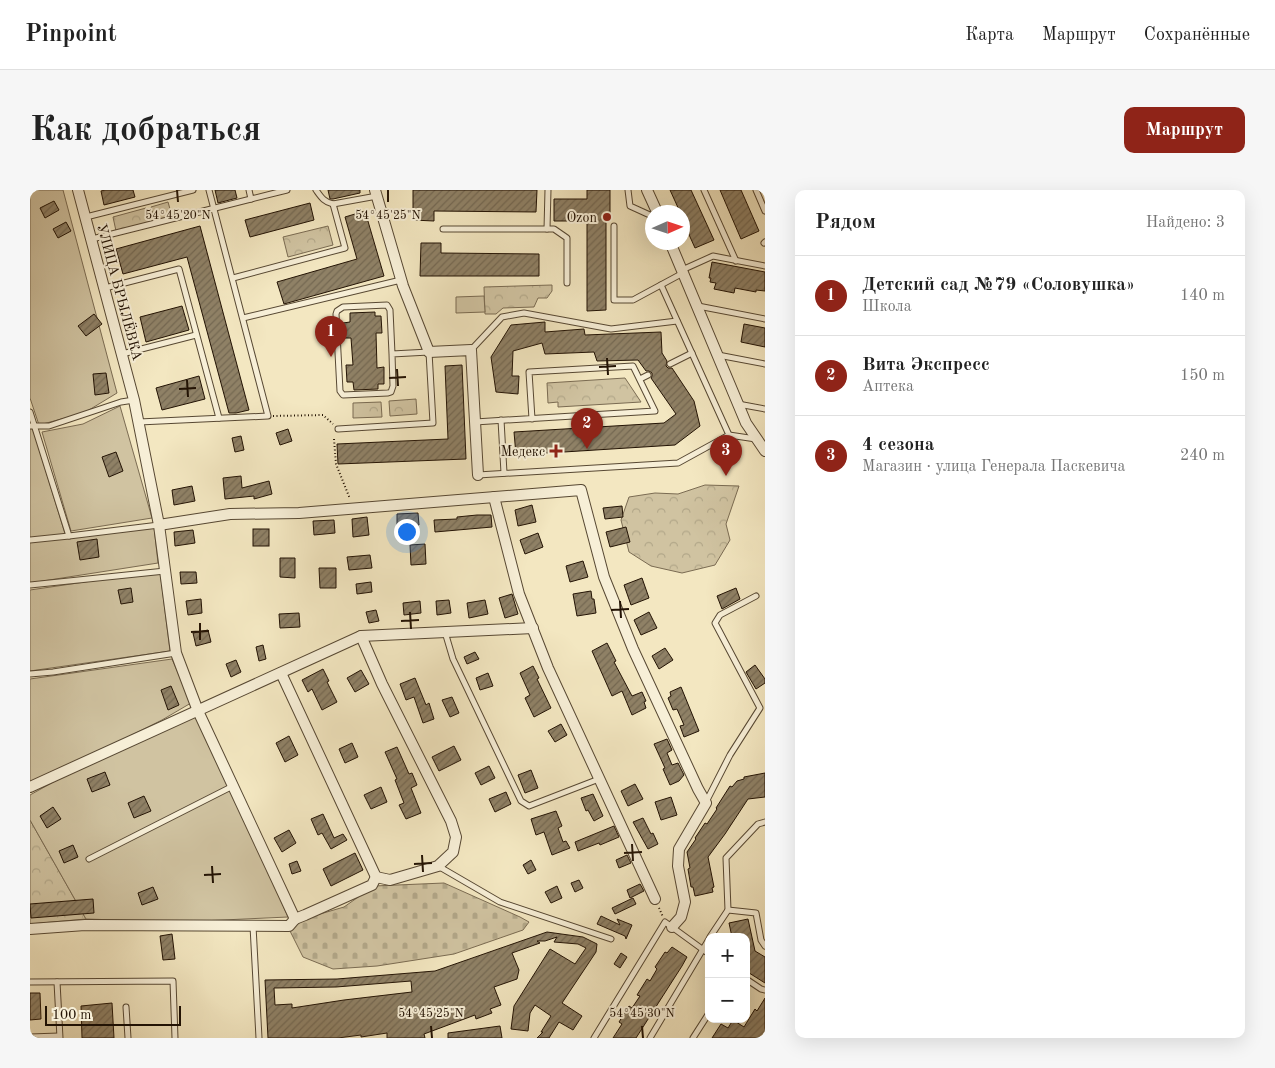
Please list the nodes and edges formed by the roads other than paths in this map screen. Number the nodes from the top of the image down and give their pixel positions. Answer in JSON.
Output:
{"nodes":[{"id":1,"x":78,"y":190,"type":"edge"},
{"id":2,"x":193,"y":190,"type":"edge"},
{"id":3,"x":209,"y":190,"type":"edge"},
{"id":4,"x":249,"y":190,"type":"edge"},
{"id":5,"x":287,"y":190,"type":"edge"},
{"id":6,"x":316,"y":190,"type":"edge"},
{"id":7,"x":548,"y":190,"type":"edge"},
{"id":8,"x":628,"y":190,"type":"edge"},
{"id":9,"x":647,"y":190,"type":"edge"},
{"id":10,"x":704,"y":190,"type":"edge"},
{"id":11,"x":756,"y":190,"type":"edge"},
{"id":12,"x":376,"y":193,"type":"edge"},
{"id":13,"x":251,"y":199,"type":"junction"},
{"id":14,"x":333,"y":204,"type":"junction"},
{"id":15,"x":654,"y":205,"type":"edge"},
{"id":16,"x":214,"y":208,"type":"junction"},
{"id":17,"x":765,"y":211,"type":"edge"},
{"id":18,"x":645,"y":213,"type":"edge"},
{"id":19,"x":86,"y":217,"type":"junction"},
{"id":20,"x":614,"y":226,"type":"dead end"},
{"id":21,"x":443,"y":229,"type":"dead end"},
{"id":22,"x":547,"y":229,"type":"junction"},
{"id":23,"x":92,"y":239,"type":"junction"},
{"id":24,"x":673,"y":250,"type":"edge"},
{"id":25,"x":736,"y":260,"type":"junction"},
{"id":26,"x":765,"y":266,"type":"edge"},
{"id":27,"x":682,"y":272,"type":"junction"},
{"id":28,"x":233,"y":278,"type":"junction"},
{"id":29,"x":402,"y":280,"type":"junction"},
{"id":30,"x":567,"y":283,"type":"dead end"},
{"id":31,"x":661,"y":285,"type":"junction"},
{"id":32,"x":105,"y":288,"type":"junction"},
{"id":33,"x":698,"y":306,"type":"junction"},
{"id":34,"x":243,"y":318,"type":"junction"},
{"id":35,"x":765,"y":319,"type":"edge"},
{"id":36,"x":677,"y":321,"type":"junction"},
{"id":37,"x":196,"y":335,"type":"junction"},
{"id":38,"x":471,"y":350,"type":"junction"},
{"id":39,"x":429,"y":352,"type":"junction"},
{"id":40,"x":692,"y":353,"type":"junction"},
{"id":41,"x":122,"y":354,"type":"junction"},
{"id":42,"x":392,"y":354,"type":"junction"},
{"id":43,"x":718,"y":355,"type":"junction"},
{"id":44,"x":670,"y":364,"type":"dead end"},
{"id":45,"x":765,"y":364,"type":"edge"},
{"id":46,"x":648,"y":375,"type":"dead end"},
{"id":47,"x":640,"y":379,"type":"junction"},
{"id":48,"x":134,"y":400,"type":"junction"},
{"id":49,"x":738,"y":404,"type":"junction"},
{"id":50,"x":765,"y":409,"type":"edge"},
{"id":51,"x":30,"y":412,"type":"edge"},
{"id":52,"x":219,"y":418,"type":"junction"},
{"id":53,"x":532,"y":418,"type":"junction"},
{"id":54,"x":501,"y":420,"type":"junction"},
{"id":55,"x":139,"y":422,"type":"junction"},
{"id":56,"x":475,"y":422,"type":"junction"},
{"id":57,"x":33,"y":426,"type":"edge"},
{"id":58,"x":338,"y":429,"type":"road end"},
{"id":59,"x":729,"y":435,"type":"junction"},
{"id":60,"x":757,"y":440,"type":"junction"},
{"id":61,"x":765,"y":451,"type":"edge"},
{"id":62,"x":504,"y":473,"type":"junction"},
{"id":63,"x":478,"y":475,"type":"joint"},
{"id":64,"x":494,"y":497,"type":"junction"},
{"id":65,"x":159,"y":525,"type":"junction"},
{"id":66,"x":69,"y":536,"type":"junction"},
{"id":67,"x":30,"y":540,"type":"edge"},
{"id":68,"x":165,"y":571,"type":"junction"},
{"id":69,"x":30,"y":585,"type":"edge"},
{"id":70,"x":756,"y":596,"type":"dead end"},
{"id":71,"x":533,"y":628,"type":"junction"},
{"id":72,"x":445,"y":632,"type":"junction"},
{"id":73,"x":361,"y":636,"type":"junction"},
{"id":74,"x":176,"y":653,"type":"junction"},
{"id":75,"x":281,"y":672,"type":"junction"},
{"id":76,"x":30,"y":674,"type":"edge"},
{"id":77,"x":198,"y":711,"type":"junction"},
{"id":78,"x":599,"y":779,"type":"junction"},
{"id":79,"x":233,"y":786,"type":"junction"},
{"id":80,"x":30,"y":787,"type":"edge"},
{"id":81,"x":706,"y":803,"type":"junction"},
{"id":82,"x":765,"y":822,"type":"edge"},
{"id":83,"x":89,"y":859,"type":"dead end"},
{"id":84,"x":438,"y":866,"type":"junction"},
{"id":85,"x":376,"y":877,"type":"junction"},
{"id":86,"x":655,"y":899,"type":"road end"},
{"id":87,"x":728,"y":910,"type":"junction"},
{"id":88,"x":295,"y":919,"type":"junction"},
{"id":89,"x":668,"y":925,"type":"junction"},
{"id":90,"x":252,"y":926,"type":"junction"},
{"id":91,"x":30,"y":929,"type":"edge"},
{"id":92,"x":712,"y":933,"type":"edge"},
{"id":93,"x":611,"y":939,"type":"dead end"},
{"id":94,"x":705,"y":944,"type":"edge"},
{"id":95,"x":765,"y":946,"type":"edge"},
{"id":96,"x":702,"y":949,"type":"junction"},
{"id":97,"x":705,"y":951,"type":"edge"},
{"id":98,"x":30,"y":982,"type":"edge"},
{"id":99,"x":57,"y":982,"type":"junction"},
{"id":100,"x":750,"y":982,"type":"edge"},
{"id":101,"x":765,"y":990,"type":"edge"},
{"id":102,"x":126,"y":1007,"type":"dead end"},
{"id":103,"x":705,"y":1019,"type":"edge"},
{"id":104,"x":30,"y":1037,"type":"edge"},
{"id":105,"x":60,"y":1037,"type":"edge"},
{"id":106,"x":128,"y":1038,"type":"edge"},
{"id":107,"x":175,"y":1038,"type":"edge"},
{"id":108,"x":259,"y":1038,"type":"edge"},
{"id":109,"x":594,"y":1038,"type":"edge"},
{"id":110,"x":650,"y":1038,"type":"edge"},
{"id":111,"x":693,"y":1038,"type":"edge"}],
"edges":[{"from":1,"to":19,"type":"street","name":"УЛИЦА БРЫЛЁВКА"},
{"from":2,"to":19,"type":"lane"},
{"from":3,"to":16,"type":"lane"},
{"from":4,"to":13,"type":"lane"},
{"from":5,"to":13,"type":"lane"},
{"from":6,"to":14,"type":"lane"},
{"from":7,"to":22,"type":"lane"},
{"from":8,"to":18,"type":"lane"},
{"from":9,"to":15,"type":"street"},
{"from":10,"to":25,"type":"lane"},
{"from":11,"to":17,"type":"lane"},
{"from":12,"to":14,"type":"lane"},
{"from":12,"to":29,"type":"street"},
{"from":13,"to":16,"type":"lane"},
{"from":14,"to":28,"type":"lane"},
{"from":16,"to":23,"type":"lane"},
{"from":16,"to":28,"type":"lane"},
{"from":19,"to":23,"type":"street","name":"УЛИЦА БРЫЛЁВКА"},
{"from":20,"to":31,"type":"lane"},
{"from":21,"to":22,"type":"lane"},
{"from":22,"to":30,"type":"lane"},
{"from":23,"to":32,"type":"street","name":"УЛИЦА БРЫЛЁВКА"},
{"from":24,"to":27,"type":"street"},
{"from":25,"to":26,"type":"lane"},
{"from":25,"to":27,"type":"lane"},
{"from":27,"to":31,"type":"lane"},
{"from":27,"to":33,"type":"street"},
{"from":28,"to":34,"type":"lane"},
{"from":29,"to":34,"type":"lane"},
{"from":29,"to":39,"type":"street"},
{"from":31,"to":36,"type":"lane"},
{"from":32,"to":37,"type":"lane"},
{"from":32,"to":41,"type":"street","name":"УЛИЦА БРЫЛЁВКА"},
{"from":33,"to":35,"type":"lane"},
{"from":33,"to":43,"type":"street"},
{"from":34,"to":52,"type":"lane"},
{"from":36,"to":38,"type":"lane"},
{"from":36,"to":40,"type":"lane"},
{"from":37,"to":41,"type":"lane"},
{"from":37,"to":52,"type":"lane"},
{"from":38,"to":39,"type":"street"},
{"from":38,"to":56,"type":"street"},
{"from":39,"to":42,"type":"lane"},
{"from":39,"to":58,"type":"lane"},
{"from":40,"to":44,"type":"lane"},
{"from":40,"to":59,"type":"lane"},
{"from":41,"to":48,"type":"street","name":"УЛИЦА БРЫЛЁВКА"},
{"from":42,"to":42,"type":"lane"},
{"from":43,"to":45,"type":"lane"},
{"from":43,"to":49,"type":"street"},
{"from":46,"to":47,"type":"lane"},
{"from":47,"to":53,"type":"lane"},
{"from":47,"to":53,"type":"lane"},
{"from":48,"to":55,"type":"street","name":"УЛИЦА БРЫЛЁВКА"},
{"from":48,"to":57,"type":"lane"},
{"from":49,"to":50,"type":"lane"},
{"from":49,"to":60,"type":"street"},
{"from":51,"to":57,"type":"lane"},
{"from":52,"to":55,"type":"lane"},
{"from":53,"to":54,"type":"lane"},
{"from":54,"to":56,"type":"lane"},
{"from":54,"to":62,"type":"lane"},
{"from":55,"to":65,"type":"street","name":"УЛИЦА БРЫЛЁВКА"},
{"from":56,"to":63,"type":"street"},
{"from":57,"to":66,"type":"lane"},
{"from":59,"to":60,"type":"lane"},
{"from":59,"to":62,"type":"lane"},
{"from":60,"to":61,"type":"street"},
{"from":62,"to":63,"type":"lane"},
{"from":64,"to":65,"type":"street"},
{"from":64,"to":71,"type":"street"},
{"from":64,"to":81,"type":"street"},
{"from":65,"to":66,"type":"lane"},
{"from":65,"to":68,"type":"street","name":"УЛИЦА БРЫЛЁВКА"},
{"from":66,"to":67,"type":"lane"},
{"from":68,"to":69,"type":"lane"},
{"from":68,"to":74,"type":"street","name":"УЛИЦА БРЫЛЁВКА"},
{"from":70,"to":81,"type":"lane"},
{"from":71,"to":72,"type":"street"},
{"from":71,"to":78,"type":"street"},
{"from":72,"to":73,"type":"street"},
{"from":72,"to":78,"type":"lane"},
{"from":73,"to":75,"type":"street"},
{"from":73,"to":84,"type":"street"},
{"from":74,"to":76,"type":"lane"},
{"from":74,"to":77,"type":"street","name":"УЛИЦА БРЫЛЁВКА"},
{"from":75,"to":77,"type":"street"},
{"from":75,"to":85,"type":"street"},
{"from":77,"to":79,"type":"street","name":"УЛИЦА БРЫЛЁВКА"},
{"from":77,"to":80,"type":"street"},
{"from":78,"to":86,"type":"street"},
{"from":79,"to":83,"type":"lane"},
{"from":79,"to":88,"type":"street","name":"УЛИЦА БРЫЛЁВКА"},
{"from":81,"to":89,"type":"street"},
{"from":82,"to":87,"type":"lane"},
{"from":84,"to":85,"type":"street"},
{"from":84,"to":93,"type":"lane"},
{"from":85,"to":88,"type":"street"},
{"from":87,"to":92,"type":"lane"},
{"from":87,"to":95,"type":"lane"},
{"from":88,"to":90,"type":"street"},
{"from":89,"to":96,"type":"lane"},
{"from":89,"to":109,"type":"lane"},
{"from":90,"to":91,"type":"street"},
{"from":90,"to":108,"type":"lane"},
{"from":94,"to":96,"type":"lane"},
{"from":96,"to":97,"type":"lane"},
{"from":96,"to":110,"type":"lane"},
{"from":98,"to":99,"type":"lane"},
{"from":99,"to":105,"type":"lane"},
{"from":99,"to":107,"type":"lane"},
{"from":100,"to":101,"type":"lane"},
{"from":102,"to":106,"type":"lane"},
{"from":103,"to":111,"type":"lane"},
{"from":104,"to":105,"type":"lane"}]}
